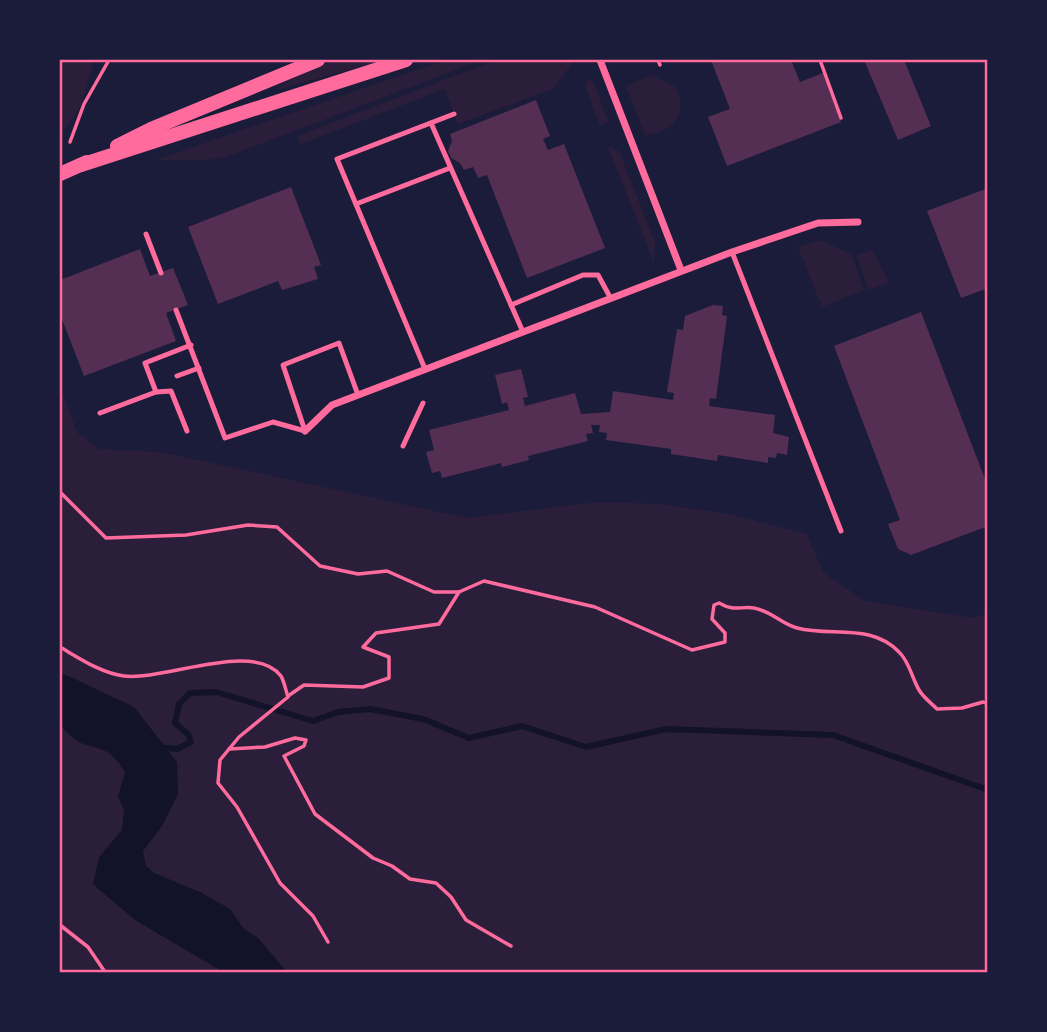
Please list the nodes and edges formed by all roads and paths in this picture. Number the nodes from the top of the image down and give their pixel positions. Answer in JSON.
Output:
{"nodes":[{"id":1,"x":109,"y":60,"type":"edge"},
{"id":2,"x":318,"y":60,"type":"edge"},
{"id":3,"x":406,"y":60,"type":"edge"},
{"id":4,"x":600,"y":60,"type":"edge"},
{"id":5,"x":658,"y":60,"type":"edge"},
{"id":6,"x":817,"y":60,"type":"edge"},
{"id":7,"x":660,"y":65,"type":"dead end"},
{"id":8,"x":454,"y":114,"type":"dead end"},
{"id":9,"x":841,"y":118,"type":"dead end"},
{"id":10,"x":431,"y":124,"type":"junction"},
{"id":11,"x":70,"y":142,"type":"dead end"},
{"id":12,"x":81,"y":165,"type":"junction"},
{"id":13,"x":450,"y":168,"type":"junction"},
{"id":14,"x":60,"y":174,"type":"edge"},
{"id":15,"x":356,"y":204,"type":"junction"},
{"id":16,"x":858,"y":222,"type":"dead end"},
{"id":17,"x":146,"y":234,"type":"dead end"},
{"id":18,"x":732,"y":252,"type":"junction"},
{"id":19,"x":681,"y":270,"type":"junction"},
{"id":20,"x":161,"y":273,"type":"dead end"},
{"id":21,"x":610,"y":297,"type":"junction"},
{"id":22,"x":511,"y":305,"type":"junction"},
{"id":23,"x":176,"y":310,"type":"dead end"},
{"id":24,"x":523,"y":332,"type":"junction"},
{"id":25,"x":191,"y":345,"type":"junction"},
{"id":26,"x":200,"y":368,"type":"junction"},
{"id":27,"x":425,"y":369,"type":"junction"},
{"id":28,"x":177,"y":376,"type":"dead end"},
{"id":29,"x":156,"y":392,"type":"junction"},
{"id":30,"x":358,"y":395,"type":"junction"},
{"id":31,"x":422,"y":403,"type":"dead end"},
{"id":32,"x":100,"y":413,"type":"dead end"},
{"id":33,"x":187,"y":431,"type":"dead end"},
{"id":34,"x":305,"y":431,"type":"junction"},
{"id":35,"x":402,"y":446,"type":"dead end"},
{"id":36,"x":60,"y":492,"type":"edge"},
{"id":37,"x":841,"y":531,"type":"dead end"},
{"id":38,"x":459,"y":592,"type":"junction"},
{"id":39,"x":60,"y":647,"type":"edge"},
{"id":40,"x":288,"y":697,"type":"junction"},
{"id":41,"x":988,"y":704,"type":"edge"},
{"id":42,"x":229,"y":749,"type":"junction"},
{"id":43,"x":60,"y":925,"type":"edge"},
{"id":44,"x":328,"y":942,"type":"dead end"},
{"id":45,"x":511,"y":946,"type":"dead end"},
{"id":46,"x":105,"y":972,"type":"edge"}],
"edges":[{"from":1,"to":11,"type":"path"},
{"from":2,"to":12,"type":"main road"},
{"from":3,"to":12,"type":"main road"},
{"from":4,"to":19,"type":"street"},
{"from":5,"to":7,"type":"path"},
{"from":6,"to":9,"type":"path"},
{"from":8,"to":10,"type":"lane"},
{"from":10,"to":13,"type":"lane"},
{"from":10,"to":15,"type":"lane"},
{"from":12,"to":14,"type":"main road"},
{"from":13,"to":15,"type":"lane"},
{"from":13,"to":22,"type":"lane"},
{"from":15,"to":27,"type":"lane"},
{"from":16,"to":18,"type":"street"},
{"from":17,"to":20,"type":"lane"},
{"from":18,"to":19,"type":"street"},
{"from":18,"to":37,"type":"lane"},
{"from":19,"to":21,"type":"street"},
{"from":21,"to":22,"type":"lane"},
{"from":21,"to":24,"type":"street"},
{"from":22,"to":24,"type":"lane"},
{"from":23,"to":25,"type":"lane"},
{"from":24,"to":27,"type":"street"},
{"from":25,"to":26,"type":"lane"},
{"from":25,"to":29,"type":"lane"},
{"from":26,"to":28,"type":"lane"},
{"from":26,"to":34,"type":"lane"},
{"from":27,"to":30,"type":"street"},
{"from":29,"to":32,"type":"lane"},
{"from":29,"to":33,"type":"lane"},
{"from":30,"to":34,"type":"street"},
{"from":30,"to":34,"type":"lane"},
{"from":31,"to":35,"type":"lane"},
{"from":36,"to":38,"type":"path"},
{"from":38,"to":40,"type":"path"},
{"from":38,"to":41,"type":"path"},
{"from":39,"to":40,"type":"path"},
{"from":40,"to":42,"type":"path"},
{"from":42,"to":44,"type":"path"},
{"from":42,"to":45,"type":"path"},
{"from":43,"to":46,"type":"path"}]}
